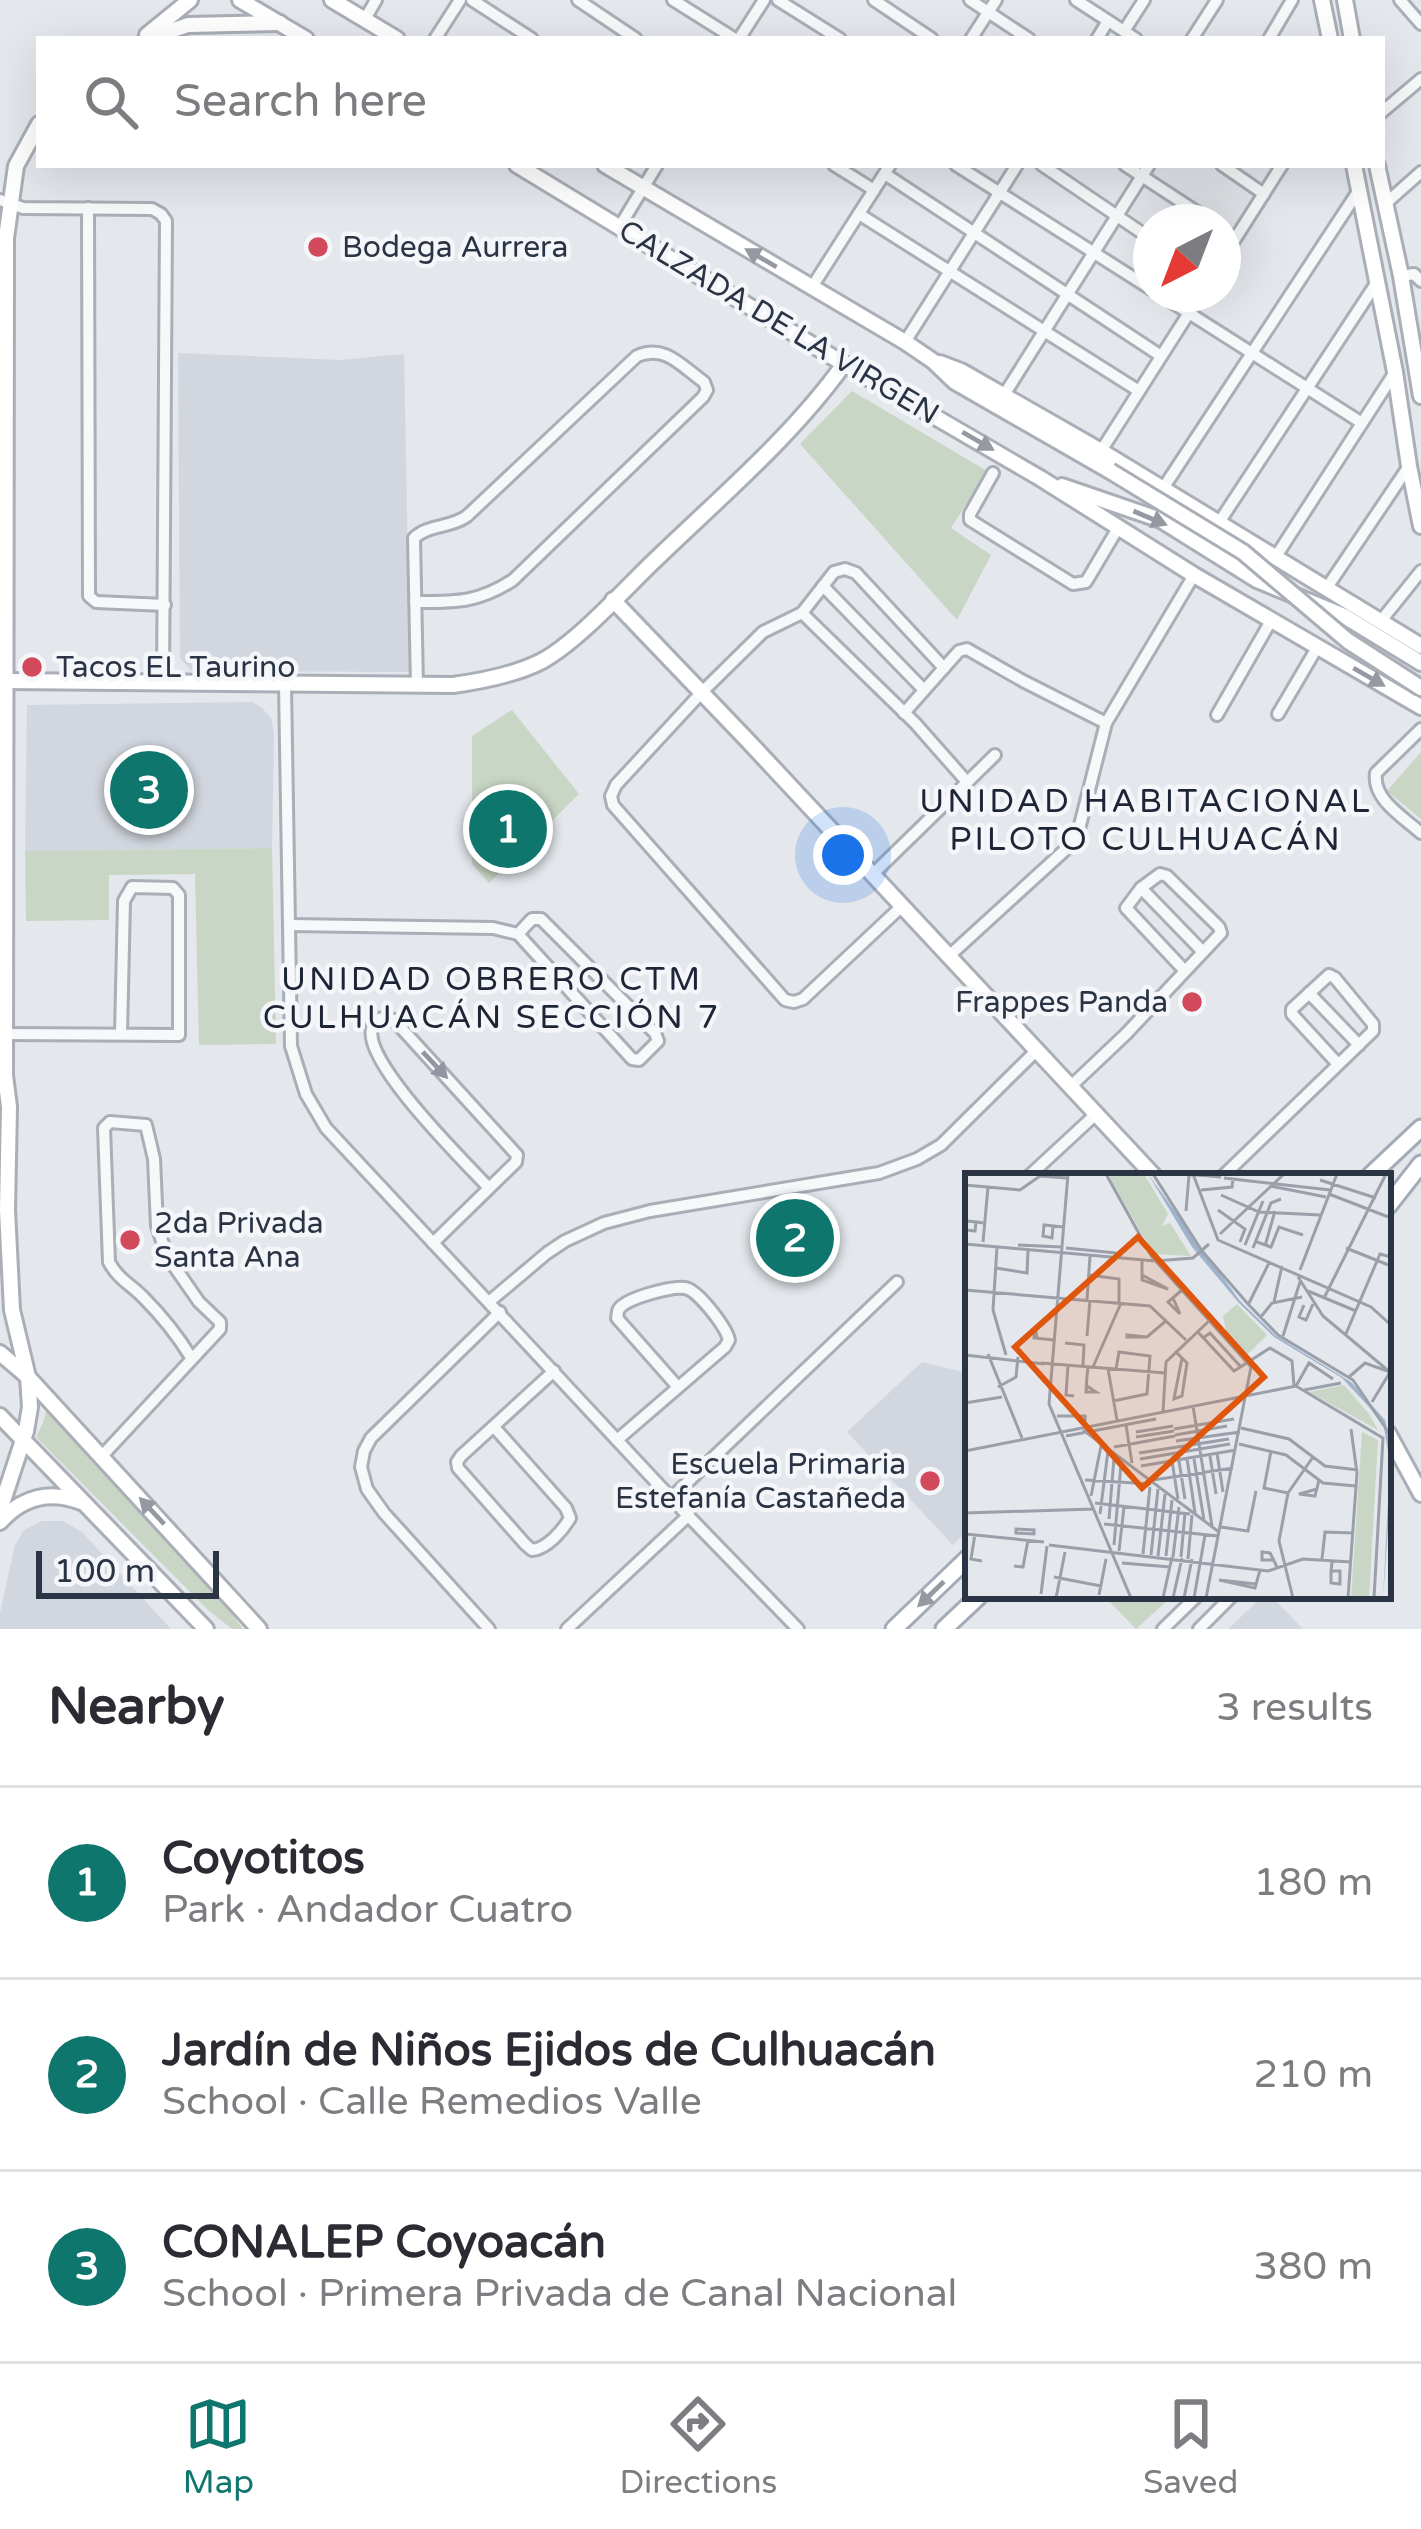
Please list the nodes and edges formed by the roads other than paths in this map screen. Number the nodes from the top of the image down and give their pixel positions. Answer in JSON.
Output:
{"nodes":[{"id":1,"x":190,"y":0,"type":"edge"},
{"id":2,"x":240,"y":0,"type":"edge"},
{"id":3,"x":332,"y":0,"type":"edge"},
{"id":4,"x":376,"y":0,"type":"edge"},
{"id":5,"x":460,"y":0,"type":"edge"},
{"id":6,"x":472,"y":0,"type":"edge"},
{"id":7,"x":578,"y":0,"type":"edge"},
{"id":8,"x":673,"y":0,"type":"edge"},
{"id":9,"x":764,"y":0,"type":"edge"},
{"id":10,"x":778,"y":0,"type":"edge"},
{"id":11,"x":874,"y":0,"type":"edge"},
{"id":12,"x":970,"y":0,"type":"edge"},
{"id":13,"x":996,"y":0,"type":"edge"},
{"id":14,"x":1076,"y":0,"type":"edge"},
{"id":15,"x":1144,"y":0,"type":"edge"},
{"id":16,"x":1217,"y":0,"type":"edge"},
{"id":17,"x":1292,"y":0,"type":"edge"},
{"id":18,"x":1322,"y":0,"type":"edge"},
{"id":19,"x":1345,"y":0,"type":"edge"},
{"id":20,"x":1402,"y":1,"type":"edge"},
{"id":21,"x":988,"y":12,"type":"junction"},
{"id":22,"x":364,"y":19,"type":"junction"},
{"id":23,"x":1108,"y":21,"type":"junction"},
{"id":24,"x":280,"y":23,"type":"junction"},
{"id":25,"x":1421,"y":24,"type":"edge"},
{"id":26,"x":1124,"y":31,"type":"junction"},
{"id":27,"x":148,"y":36,"type":"edge"},
{"id":28,"x":153,"y":36,"type":"edge"},
{"id":29,"x":301,"y":36,"type":"edge"},
{"id":30,"x":392,"y":36,"type":"edge"},
{"id":31,"x":437,"y":36,"type":"edge"},
{"id":32,"x":527,"y":36,"type":"edge"},
{"id":33,"x":632,"y":36,"type":"edge"},
{"id":34,"x":732,"y":36,"type":"edge"},
{"id":35,"x":739,"y":36,"type":"edge"},
{"id":36,"x":835,"y":36,"type":"edge"},
{"id":37,"x":928,"y":36,"type":"edge"},
{"id":38,"x":973,"y":36,"type":"edge"},
{"id":39,"x":1024,"y":36,"type":"edge"},
{"id":40,"x":1099,"y":36,"type":"edge"},
{"id":41,"x":1132,"y":36,"type":"edge"},
{"id":42,"x":1194,"y":36,"type":"edge"},
{"id":43,"x":1272,"y":36,"type":"edge"},
{"id":44,"x":1329,"y":36,"type":"edge"},
{"id":45,"x":1351,"y":36,"type":"edge"},
{"id":46,"x":1421,"y":80,"type":"edge"},
{"id":47,"x":1385,"y":110,"type":"edge"},
{"id":48,"x":36,"y":128,"type":"edge"},
{"id":49,"x":522,"y":168,"type":"edge"},
{"id":50,"x":610,"y":168,"type":"edge"},
{"id":51,"x":655,"y":168,"type":"edge"},
{"id":52,"x":840,"y":168,"type":"edge"},
{"id":53,"x":961,"y":168,"type":"edge"},
{"id":54,"x":1015,"y":168,"type":"edge"},
{"id":55,"x":1046,"y":168,"type":"edge"},
{"id":56,"x":1226,"y":168,"type":"edge"},
{"id":57,"x":1280,"y":168,"type":"edge"},
{"id":58,"x":1355,"y":168,"type":"edge"},
{"id":59,"x":1378,"y":168,"type":"edge"},
{"id":60,"x":888,"y":170,"type":"edge"},
{"id":61,"x":1145,"y":170,"type":"edge"},
{"id":62,"x":1421,"y":172,"type":"edge"},
{"id":63,"x":642,"y":187,"type":"junction"},
{"id":64,"x":874,"y":190,"type":"junction"},
{"id":65,"x":1359,"y":190,"type":"junction"},
{"id":66,"x":1000,"y":193,"type":"junction"},
{"id":67,"x":1264,"y":194,"type":"junction"},
{"id":68,"x":5,"y":202,"type":"edge"},
{"id":69,"x":1189,"y":204,"type":"edge"},
{"id":70,"x":1385,"y":204,"type":"junction"},
{"id":71,"x":88,"y":208,"type":"junction"},
{"id":72,"x":859,"y":214,"type":"junction"},
{"id":73,"x":1117,"y":216,"type":"junction"},
{"id":74,"x":620,"y":226,"type":"junction"},
{"id":75,"x":1133,"y":227,"type":"edge"},
{"id":76,"x":1241,"y":230,"type":"edge"},
{"id":77,"x":974,"y":233,"type":"junction"},
{"id":78,"x":1094,"y":253,"type":"junction"},
{"id":79,"x":950,"y":271,"type":"junction"},
{"id":80,"x":1414,"y":275,"type":"edge"},
{"id":81,"x":1133,"y":278,"type":"edge"},
{"id":82,"x":1377,"y":282,"type":"junction"},
{"id":83,"x":812,"y":287,"type":"junction"},
{"id":84,"x":1067,"y":294,"type":"junction"},
{"id":85,"x":1189,"y":313,"type":"joint"},
{"id":86,"x":1044,"y":331,"type":"junction"},
{"id":87,"x":905,"y":342,"type":"junction"},
{"id":88,"x":1252,"y":353,"type":"junction"},
{"id":89,"x":1161,"y":356,"type":"junction"},
{"id":90,"x":933,"y":361,"type":"junction"},
{"id":91,"x":844,"y":364,"type":"junction"},
{"id":92,"x":1395,"y":372,"type":"junction"},
{"id":93,"x":1307,"y":388,"type":"junction"},
{"id":94,"x":1139,"y":391,"type":"junction"},
{"id":95,"x":1004,"y":395,"type":"junction"},
{"id":96,"x":1421,"y":396,"type":"edge"},
{"id":97,"x":1362,"y":423,"type":"junction"},
{"id":98,"x":1101,"y":452,"type":"junction"},
{"id":99,"x":1408,"y":466,"type":"junction"},
{"id":100,"x":993,"y":473,"type":"dead end"},
{"id":101,"x":1040,"y":478,"type":"junction"},
{"id":102,"x":3,"y":489,"type":"edge"},
{"id":103,"x":1162,"y":490,"type":"junction"},
{"id":104,"x":1218,"y":524,"type":"junction"},
{"id":105,"x":1421,"y":526,"type":"edge"},
{"id":106,"x":1118,"y":528,"type":"junction"},
{"id":107,"x":1275,"y":558,"type":"junction"},
{"id":108,"x":1421,"y":571,"type":"edge"},
{"id":109,"x":1194,"y":574,"type":"junction"},
{"id":110,"x":823,"y":586,"type":"junction"},
{"id":111,"x":1326,"y":589,"type":"junction"},
{"id":112,"x":613,"y":600,"type":"junction"},
{"id":113,"x":415,"y":602,"type":"junction"},
{"id":114,"x":165,"y":605,"type":"junction"},
{"id":115,"x":802,"y":613,"type":"junction"},
{"id":116,"x":1272,"y":619,"type":"junction"},
{"id":117,"x":1380,"y":622,"type":"junction"},
{"id":118,"x":1318,"y":646,"type":"junction"},
{"id":119,"x":1421,"y":646,"type":"edge"},
{"id":120,"x":1421,"y":662,"type":"edge"},
{"id":121,"x":944,"y":668,"type":"junction"},
{"id":122,"x":6,"y":681,"type":"junction"},
{"id":123,"x":164,"y":683,"type":"junction"},
{"id":124,"x":284,"y":685,"type":"junction"},
{"id":125,"x":417,"y":686,"type":"junction"},
{"id":126,"x":1421,"y":688,"type":"edge"},
{"id":127,"x":924,"y":690,"type":"junction"},
{"id":128,"x":702,"y":692,"type":"junction"},
{"id":129,"x":1421,"y":706,"type":"edge"},
{"id":130,"x":904,"y":713,"type":"junction"},
{"id":131,"x":1278,"y":714,"type":"dead end"},
{"id":132,"x":1217,"y":715,"type":"dead end"},
{"id":133,"x":1106,"y":723,"type":"junction"},
{"id":134,"x":1421,"y":729,"type":"edge"},
{"id":135,"x":995,"y":755,"type":"dead end"},
{"id":136,"x":967,"y":782,"type":"junction"},
{"id":137,"x":1421,"y":833,"type":"edge"},
{"id":138,"x":872,"y":875,"type":"junction"},
{"id":139,"x":1142,"y":888,"type":"junction"},
{"id":140,"x":902,"y":906,"type":"junction"},
{"id":141,"x":289,"y":925,"type":"junction"},
{"id":142,"x":518,"y":934,"type":"junction"},
{"id":143,"x":1203,"y":952,"type":"junction"},
{"id":144,"x":949,"y":956,"type":"junction"},
{"id":145,"x":1185,"y":971,"type":"junction"},
{"id":146,"x":1310,"y":993,"type":"junction"},
{"id":147,"x":5,"y":1034,"type":"junction"},
{"id":148,"x":122,"y":1034,"type":"junction"},
{"id":149,"x":1359,"y":1045,"type":"junction"},
{"id":150,"x":1036,"y":1051,"type":"junction"},
{"id":151,"x":1337,"y":1064,"type":"junction"},
{"id":152,"x":4,"y":1077,"type":"edge"},
{"id":153,"x":1070,"y":1087,"type":"junction"},
{"id":154,"x":1096,"y":1114,"type":"junction"},
{"id":155,"x":0,"y":1117,"type":"edge"},
{"id":156,"x":1421,"y":1128,"type":"edge"},
{"id":157,"x":1421,"y":1164,"type":"edge"},
{"id":158,"x":1032,"y":1173,"type":"edge"},
{"id":159,"x":1151,"y":1173,"type":"edge"},
{"id":160,"x":1226,"y":1173,"type":"edge"},
{"id":161,"x":1373,"y":1173,"type":"edge"},
{"id":162,"x":1421,"y":1182,"type":"edge"},
{"id":163,"x":488,"y":1187,"type":"junction"},
{"id":164,"x":1391,"y":1206,"type":"edge"},
{"id":165,"x":1391,"y":1207,"type":"edge"},
{"id":166,"x":433,"y":1243,"type":"junction"},
{"id":167,"x":897,"y":1282,"type":"dead end"},
{"id":168,"x":490,"y":1301,"type":"junction"},
{"id":169,"x":12,"y":1310,"type":"junction"},
{"id":170,"x":500,"y":1312,"type":"junction"},
{"id":171,"x":0,"y":1324,"type":"edge"},
{"id":172,"x":0,"y":1353,"type":"edge"},
{"id":173,"x":192,"y":1359,"type":"junction"},
{"id":174,"x":554,"y":1371,"type":"junction"},
{"id":175,"x":28,"y":1377,"type":"junction"},
{"id":176,"x":677,"y":1386,"type":"junction"},
{"id":177,"x":0,"y":1416,"type":"edge"},
{"id":178,"x":494,"y":1426,"type":"junction"},
{"id":179,"x":22,"y":1439,"type":"junction"},
{"id":180,"x":1391,"y":1439,"type":"edge"},
{"id":181,"x":617,"y":1440,"type":"junction"},
{"id":182,"x":101,"y":1457,"type":"junction"},
{"id":183,"x":1421,"y":1495,"type":"edge"},
{"id":184,"x":671,"y":1498,"type":"junction"},
{"id":185,"x":93,"y":1509,"type":"junction"},
{"id":186,"x":0,"y":1510,"type":"edge"},
{"id":187,"x":689,"y":1515,"type":"junction"},
{"id":188,"x":0,"y":1522,"type":"edge"},
{"id":189,"x":965,"y":1561,"type":"edge"},
{"id":190,"x":976,"y":1599,"type":"edge"},
{"id":191,"x":1193,"y":1599,"type":"edge"},
{"id":192,"x":1229,"y":1599,"type":"edge"},
{"id":193,"x":206,"y":1629,"type":"edge"},
{"id":194,"x":259,"y":1629,"type":"edge"},
{"id":195,"x":489,"y":1629,"type":"edge"},
{"id":196,"x":567,"y":1629,"type":"edge"},
{"id":197,"x":798,"y":1629,"type":"edge"},
{"id":198,"x":894,"y":1629,"type":"edge"},
{"id":199,"x":944,"y":1629,"type":"edge"},
{"id":200,"x":1163,"y":1629,"type":"edge"},
{"id":201,"x":1198,"y":1629,"type":"edge"}],
"edges":[{"from":1,"to":27,"type":"street"},
{"from":2,"to":24,"type":"street"},
{"from":3,"to":22,"type":"street"},
{"from":4,"to":22,"type":"street"},
{"from":5,"to":31,"type":"street"},
{"from":6,"to":32,"type":"street"},
{"from":7,"to":33,"type":"street"},
{"from":8,"to":34,"type":"street"},
{"from":9,"to":35,"type":"street"},
{"from":10,"to":36,"type":"street"},
{"from":11,"to":37,"type":"street"},
{"from":12,"to":21,"type":"street"},
{"from":13,"to":21,"type":"street"},
{"from":14,"to":23,"type":"street"},
{"from":15,"to":26,"type":"street"},
{"from":16,"to":42,"type":"street"},
{"from":17,"to":43,"type":"street"},
{"from":18,"to":44,"type":"street"},
{"from":19,"to":45,"type":"street"},
{"from":20,"to":25,"type":"street"},
{"from":21,"to":38,"type":"street"},
{"from":21,"to":39,"type":"street"},
{"from":22,"to":30,"type":"street"},
{"from":23,"to":26,"type":"street"},
{"from":23,"to":40,"type":"street"},
{"from":24,"to":28,"type":"street"},
{"from":24,"to":29,"type":"street"},
{"from":26,"to":41,"type":"street"},
{"from":46,"to":47,"type":"street"},
{"from":48,"to":68,"type":"street"},
{"from":49,"to":74,"type":"street","name":"CALZADA DE LA VIRGEN"},
{"from":50,"to":63,"type":"street","name":"CALZADA DE LA VIRGEN"},
{"from":51,"to":63,"type":"street"},
{"from":52,"to":64,"type":"street"},
{"from":53,"to":66,"type":"street"},
{"from":54,"to":66,"type":"street"},
{"from":55,"to":73,"type":"street"},
{"from":56,"to":67,"type":"street"},
{"from":57,"to":67,"type":"street"},
{"from":58,"to":65,"type":"street"},
{"from":59,"to":70,"type":"street"},
{"from":60,"to":64,"type":"street"},
{"from":60,"to":77,"type":"street"},
{"from":61,"to":69,"type":"street"},
{"from":61,"to":73,"type":"street"},
{"from":62,"to":70,"type":"street"},
{"from":63,"to":74,"type":"street"},
{"from":83,"to":63,"type":"street","name":"CALZADA DE LA VIRGEN","one_way":true},
{"from":64,"to":72,"type":"street"},
{"from":65,"to":82,"type":"street"},
{"from":65,"to":88,"type":"street"},
{"from":66,"to":77,"type":"street"},
{"from":66,"to":78,"type":"street"},
{"from":67,"to":76,"type":"street"},
{"from":68,"to":71,"type":"street"},
{"from":68,"to":102,"type":"street"},
{"from":70,"to":80,"type":"street"},
{"from":71,"to":114,"type":"street"},
{"from":71,"to":114,"type":"street"},
{"from":72,"to":79,"type":"street"},
{"from":72,"to":83,"type":"street"},
{"from":73,"to":75,"type":"street"},
{"from":73,"to":78,"type":"street"},
{"from":74,"to":91,"type":"street","name":"CALZADA DE LA VIRGEN"},
{"from":77,"to":79,"type":"street"},
{"from":77,"to":84,"type":"street"},
{"from":78,"to":81,"type":"street"},
{"from":78,"to":84,"type":"street"},
{"from":79,"to":86,"type":"street"},
{"from":79,"to":87,"type":"street"},
{"from":80,"to":96,"type":"street"},
{"from":82,"to":92,"type":"street"},
{"from":82,"to":93,"type":"street"},
{"from":83,"to":87,"type":"street","name":"CALZADA DE LA VIRGEN"},
{"from":84,"to":86,"type":"street"},
{"from":84,"to":89,"type":"street"},
{"from":85,"to":88,"type":"street"},
{"from":85,"to":89,"type":"street"},
{"from":86,"to":94,"type":"street"},
{"from":86,"to":95,"type":"street"},
{"from":87,"to":90,"type":"street","name":"CALZADA DE LA VIRGEN"},
{"from":88,"to":93,"type":"street"},
{"from":88,"to":103,"type":"street"},
{"from":89,"to":94,"type":"street"},
{"from":90,"to":95,"type":"street","name":"CALZADA DE LA VIRGEN"},
{"from":90,"to":126,"type":"street","name":"CALZADA DE LA VIRGEN","bridge":true},
{"from":91,"to":101,"type":"street","name":"CALZADA DE LA VIRGEN","one_way":true},
{"from":91,"to":112,"type":"street"},
{"from":92,"to":97,"type":"street"},
{"from":92,"to":99,"type":"street"},
{"from":93,"to":97,"type":"street"},
{"from":93,"to":104,"type":"street"},
{"from":94,"to":98,"type":"street"},
{"from":95,"to":98,"type":"street","name":"CALZADA DE LA VIRGEN"},
{"from":97,"to":107,"type":"street"},
{"from":98,"to":103,"type":"street","name":"CALZADA DE LA VIRGEN"},
{"from":99,"to":105,"type":"street"},
{"from":99,"to":111,"type":"street"},
{"from":100,"to":106,"type":"street"},
{"from":101,"to":106,"type":"street","name":"CALZADA DE LA VIRGEN"},
{"from":101,"to":120,"type":"street","name":"CALZADA DE LA VIRGEN","one_way":true},
{"from":102,"to":122,"type":"street"},
{"from":103,"to":104,"type":"street","name":"CALZADA DE LA VIRGEN"},
{"from":104,"to":107,"type":"street","name":"CALZADA DE LA VIRGEN"},
{"from":106,"to":109,"type":"street","name":"CALZADA DE LA VIRGEN"},
{"from":107,"to":111,"type":"street","name":"CALZADA DE LA VIRGEN"},
{"from":108,"to":117,"type":"street"},
{"from":109,"to":116,"type":"street","name":"CALZADA DE LA VIRGEN"},
{"from":109,"to":133,"type":"street"},
{"from":110,"to":115,"type":"street"},
{"from":110,"to":121,"type":"street"},
{"from":110,"to":127,"type":"street"},
{"from":111,"to":117,"type":"street","name":"CALZADA DE LA VIRGEN"},
{"from":112,"to":125,"type":"street"},
{"from":112,"to":128,"type":"street"},
{"from":113,"to":113,"type":"street"},
{"from":113,"to":125,"type":"street"},
{"from":114,"to":123,"type":"street"},
{"from":115,"to":128,"type":"street"},
{"from":115,"to":130,"type":"street"},
{"from":116,"to":118,"type":"street","name":"CALZADA DE LA VIRGEN"},
{"from":116,"to":132,"type":"street"},
{"from":117,"to":119,"type":"street","name":"CALZADA DE LA VIRGEN"},
{"from":118,"to":129,"type":"street","name":"CALZADA DE LA VIRGEN","one_way":true},
{"from":118,"to":131,"type":"street"},
{"from":121,"to":127,"type":"street"},
{"from":121,"to":133,"type":"street"},
{"from":122,"to":123,"type":"street"},
{"from":122,"to":147,"type":"street"},
{"from":123,"to":124,"type":"street"},
{"from":124,"to":125,"type":"street"},
{"from":124,"to":141,"type":"street"},
{"from":127,"to":130,"type":"street"},
{"from":128,"to":138,"type":"street"},
{"from":128,"to":140,"type":"street"},
{"from":130,"to":136,"type":"street"},
{"from":133,"to":144,"type":"street"},
{"from":134,"to":137,"type":"street"},
{"from":135,"to":136,"type":"street"},
{"from":136,"to":138,"type":"street"},
{"from":138,"to":140,"type":"street"},
{"from":139,"to":143,"type":"street"},
{"from":139,"to":143,"type":"street"},
{"from":139,"to":145,"type":"street"},
{"from":140,"to":144,"type":"street"},
{"from":141,"to":142,"type":"street"},
{"from":141,"to":166,"type":"street"},
{"from":142,"to":142,"type":"street"},
{"from":143,"to":145,"type":"street"},
{"from":144,"to":150,"type":"street"},
{"from":145,"to":153,"type":"street"},
{"from":146,"to":149,"type":"street"},
{"from":146,"to":149,"type":"street"},
{"from":146,"to":151,"type":"street"},
{"from":147,"to":148,"type":"street"},
{"from":147,"to":152,"type":"street"},
{"from":148,"to":148,"type":"street"},
{"from":149,"to":151,"type":"street"},
{"from":150,"to":153,"type":"street"},
{"from":150,"to":168,"type":"street"},
{"from":151,"to":160,"type":"street"},
{"from":152,"to":155,"type":"street"},
{"from":152,"to":169,"type":"street"},
{"from":153,"to":154,"type":"street"},
{"from":154,"to":158,"type":"street"},
{"from":154,"to":159,"type":"street"},
{"from":156,"to":161,"type":"main road"},
{"from":157,"to":164,"type":"main road"},
{"from":162,"to":165,"type":"main road"},
{"from":163,"to":163,"type":"street","one_way":true},
{"from":163,"to":166,"type":"street"},
{"from":166,"to":168,"type":"street"},
{"from":167,"to":184,"type":"street"},
{"from":168,"to":170,"type":"street"},
{"from":169,"to":171,"type":"street"},
{"from":169,"to":175,"type":"street"},
{"from":170,"to":174,"type":"street"},
{"from":170,"to":195,"type":"street"},
{"from":172,"to":175,"type":"street"},
{"from":173,"to":173,"type":"street"},
{"from":173,"to":182,"type":"street"},
{"from":174,"to":178,"type":"street"},
{"from":174,"to":181,"type":"street"},
{"from":175,"to":179,"type":"street"},
{"from":175,"to":182,"type":"street"},
{"from":176,"to":176,"type":"street"},
{"from":176,"to":181,"type":"street"},
{"from":177,"to":179,"type":"street"},
{"from":178,"to":178,"type":"street"},
{"from":179,"to":185,"type":"street"},
{"from":179,"to":186,"type":"street"},
{"from":180,"to":183,"type":"street"},
{"from":181,"to":184,"type":"street"},
{"from":194,"to":182,"type":"street","one_way":true},
{"from":184,"to":187,"type":"street"},
{"from":185,"to":188,"type":"street"},
{"from":185,"to":193,"type":"street"},
{"from":187,"to":196,"type":"street"},
{"from":187,"to":197,"type":"street"},
{"from":189,"to":198,"type":"main road","one_way":true},
{"from":190,"to":199,"type":"main road"},
{"from":191,"to":200,"type":"street"},
{"from":192,"to":201,"type":"street"}]}
